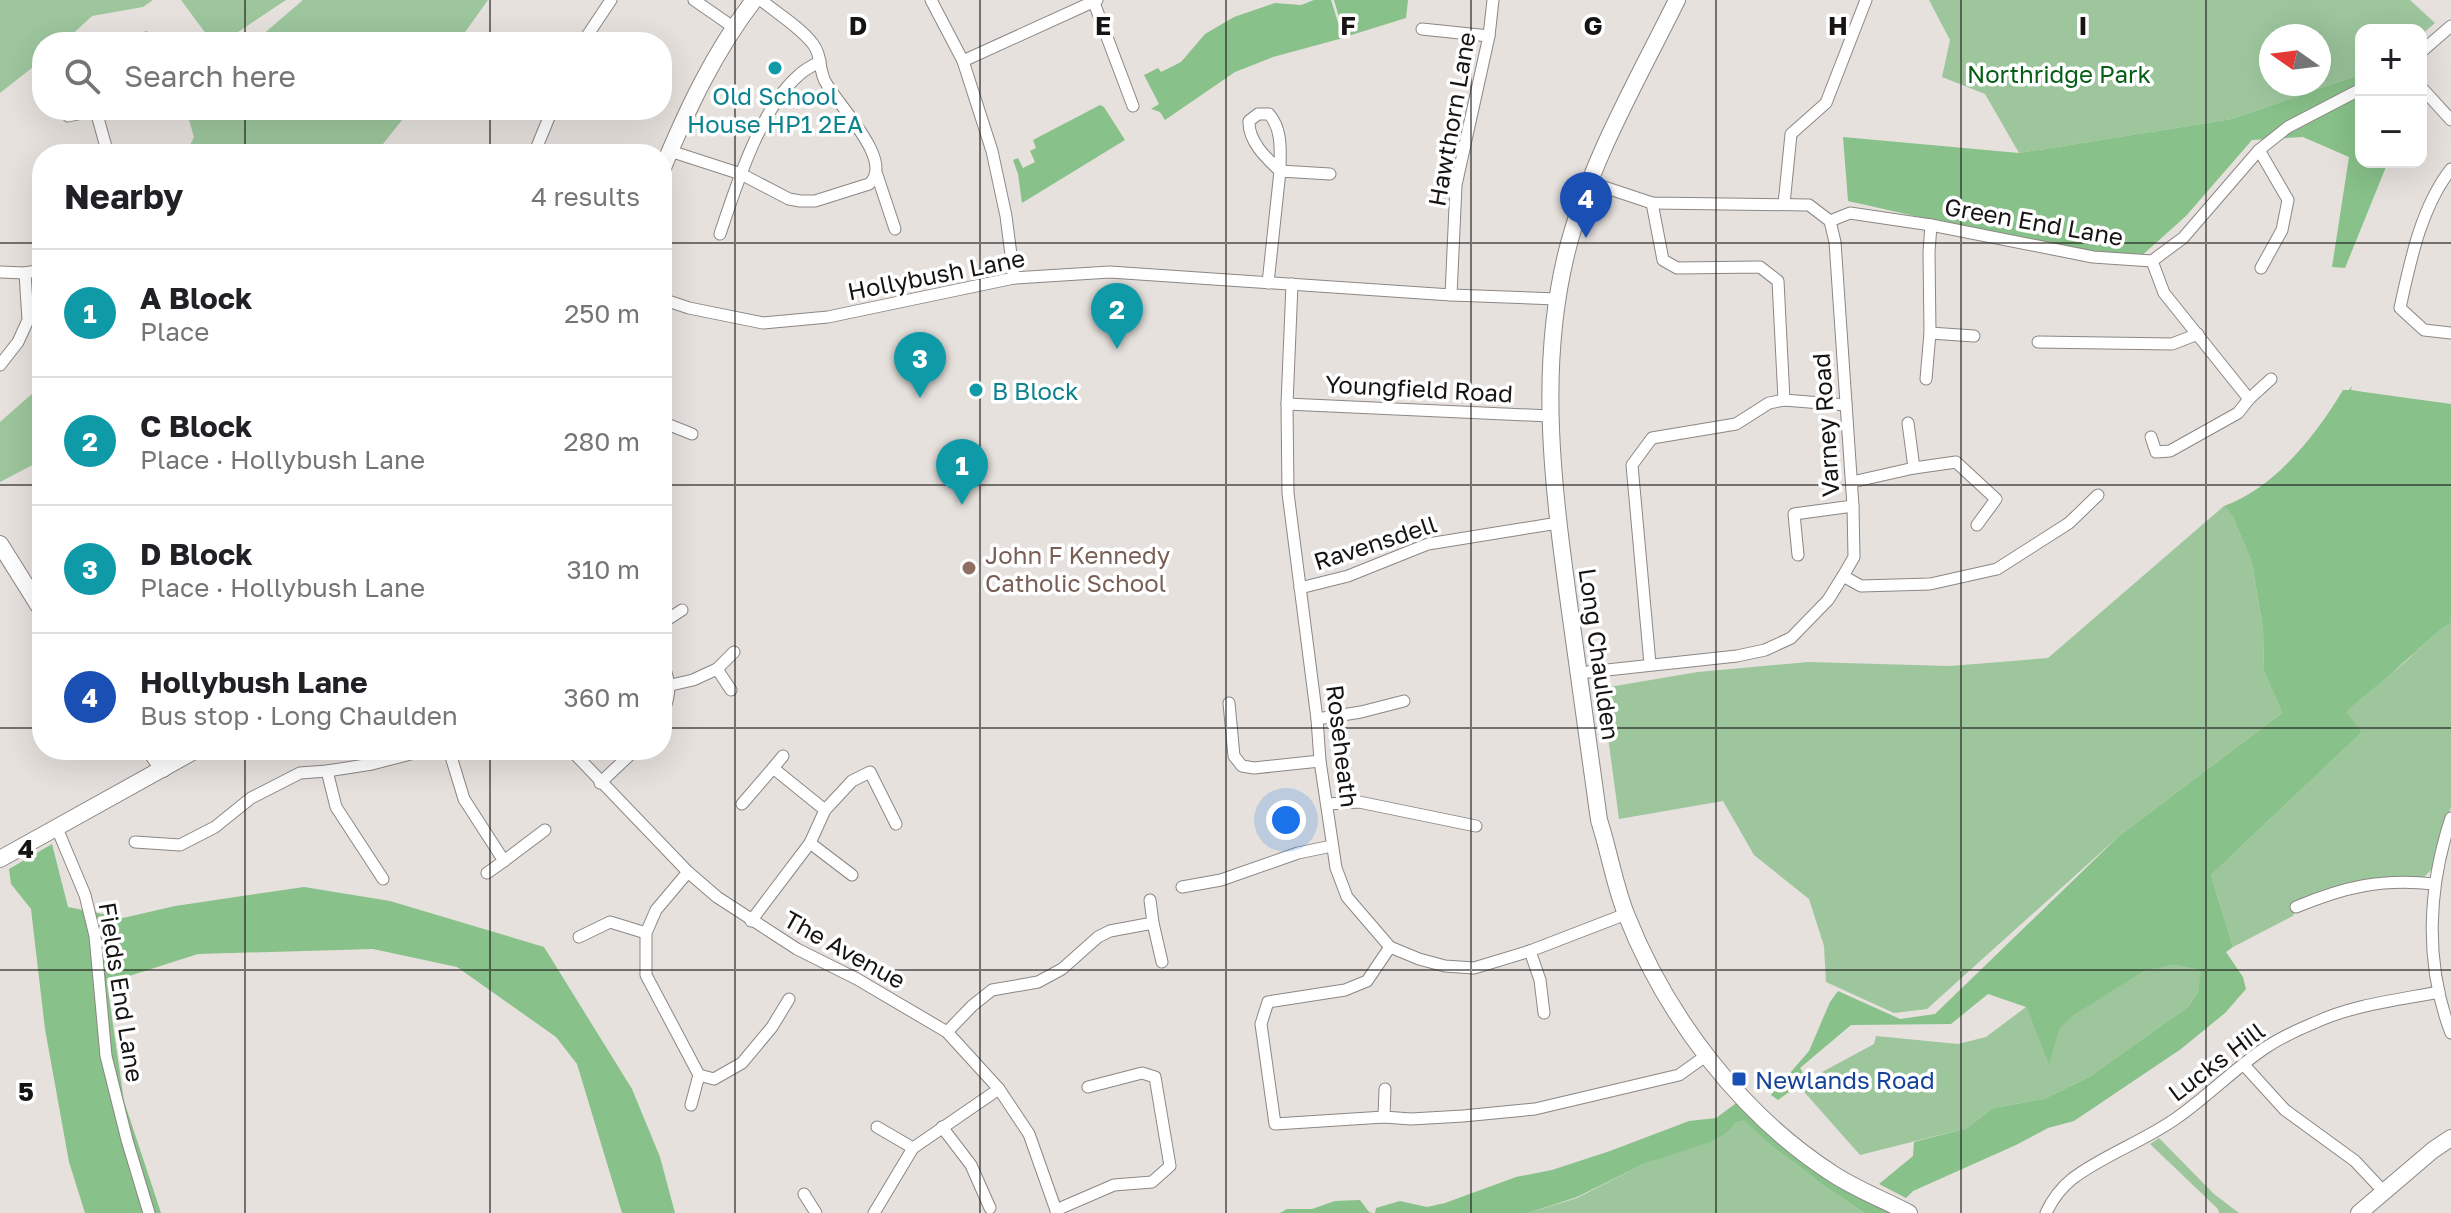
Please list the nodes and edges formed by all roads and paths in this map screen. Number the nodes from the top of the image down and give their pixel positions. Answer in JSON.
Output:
{"nodes":[{"id":1,"x":611,"y":0,"type":"edge"},
{"id":2,"x":694,"y":0,"type":"edge"},
{"id":3,"x":754,"y":0,"type":"edge"},
{"id":4,"x":761,"y":0,"type":"edge"},
{"id":5,"x":931,"y":0,"type":"edge"},
{"id":6,"x":1095,"y":0,"type":"edge"},
{"id":7,"x":1493,"y":0,"type":"edge"},
{"id":8,"x":1677,"y":0,"type":"edge"},
{"id":9,"x":1866,"y":0,"type":"edge"},
{"id":10,"x":2451,"y":26,"type":"edge"},
{"id":11,"x":733,"y":27,"type":"junction"},
{"id":12,"x":1422,"y":29,"type":"dead end"},
{"id":13,"x":590,"y":32,"type":"edge"},
{"id":14,"x":1489,"y":36,"type":"junction"},
{"id":15,"x":2427,"y":47,"type":"edge"},
{"id":16,"x":820,"y":61,"type":"junction"},
{"id":17,"x":963,"y":61,"type":"junction"},
{"id":18,"x":2355,"y":92,"type":"edge"},
{"id":19,"x":2427,"y":94,"type":"edge"},
{"id":20,"x":1133,"y":106,"type":"dead end"},
{"id":21,"x":100,"y":120,"type":"edge"},
{"id":22,"x":548,"y":120,"type":"edge"},
{"id":23,"x":2451,"y":120,"type":"edge"},
{"id":24,"x":106,"y":144,"type":"edge"},
{"id":25,"x":538,"y":144,"type":"edge"},
{"id":26,"x":672,"y":146,"type":"edge"},
{"id":27,"x":2259,"y":150,"type":"junction"},
{"id":28,"x":672,"y":152,"type":"edge"},
{"id":29,"x":2451,"y":169,"type":"edge"},
{"id":30,"x":1280,"y":171,"type":"junction"},
{"id":31,"x":741,"y":174,"type":"junction"},
{"id":32,"x":1330,"y":174,"type":"dead end"},
{"id":33,"x":877,"y":175,"type":"junction"},
{"id":34,"x":1589,"y":182,"type":"junction"},
{"id":35,"x":1652,"y":203,"type":"junction"},
{"id":36,"x":1784,"y":204,"type":"junction"},
{"id":37,"x":1830,"y":221,"type":"junction"},
{"id":38,"x":1931,"y":225,"type":"junction"},
{"id":39,"x":895,"y":229,"type":"dead end"},
{"id":40,"x":720,"y":234,"type":"dead end"},
{"id":41,"x":2152,"y":261,"type":"junction"},
{"id":42,"x":2261,"y":268,"type":"dead end"},
{"id":43,"x":0,"y":272,"type":"edge"},
{"id":44,"x":32,"y":272,"type":"edge"},
{"id":45,"x":25,"y":273,"type":"junction"},
{"id":46,"x":1014,"y":278,"type":"junction"},
{"id":47,"x":1268,"y":283,"type":"junction"},
{"id":48,"x":1292,"y":284,"type":"junction"},
{"id":49,"x":1451,"y":295,"type":"junction"},
{"id":50,"x":1557,"y":299,"type":"junction"},
{"id":51,"x":672,"y":302,"type":"edge"},
{"id":52,"x":1930,"y":333,"type":"junction"},
{"id":53,"x":2451,"y":333,"type":"edge"},
{"id":54,"x":2198,"y":334,"type":"junction"},
{"id":55,"x":1974,"y":336,"type":"dead end"},
{"id":56,"x":2038,"y":342,"type":"dead end"},
{"id":57,"x":0,"y":365,"type":"edge"},
{"id":58,"x":1926,"y":379,"type":"dead end"},
{"id":59,"x":2271,"y":379,"type":"dead end"},
{"id":60,"x":2249,"y":399,"type":"junction"},
{"id":61,"x":1784,"y":400,"type":"junction"},
{"id":62,"x":1287,"y":404,"type":"junction"},
{"id":63,"x":1846,"y":405,"type":"junction"},
{"id":64,"x":1549,"y":416,"type":"junction"},
{"id":65,"x":1908,"y":423,"type":"dead end"},
{"id":66,"x":672,"y":426,"type":"edge"},
{"id":67,"x":692,"y":434,"type":"dead end"},
{"id":68,"x":2151,"y":437,"type":"dead end"},
{"id":69,"x":1914,"y":468,"type":"junction"},
{"id":70,"x":1852,"y":482,"type":"junction"},
{"id":71,"x":2098,"y":495,"type":"dead end"},
{"id":72,"x":1853,"y":506,"type":"junction"},
{"id":73,"x":1558,"y":523,"type":"junction"},
{"id":74,"x":1977,"y":525,"type":"dead end"},
{"id":75,"x":0,"y":544,"type":"edge"},
{"id":76,"x":1798,"y":555,"type":"dead end"},
{"id":77,"x":1843,"y":576,"type":"junction"},
{"id":78,"x":1300,"y":588,"type":"junction"},
{"id":79,"x":32,"y":595,"type":"edge"},
{"id":80,"x":682,"y":610,"type":"dead end"},
{"id":81,"x":672,"y":616,"type":"edge"},
{"id":82,"x":734,"y":652,"type":"dead end"},
{"id":83,"x":1650,"y":664,"type":"junction"},
{"id":84,"x":717,"y":669,"type":"junction"},
{"id":85,"x":1579,"y":673,"type":"junction"},
{"id":86,"x":672,"y":685,"type":"edge"},
{"id":87,"x":731,"y":690,"type":"dead end"},
{"id":88,"x":1404,"y":701,"type":"dead end"},
{"id":89,"x":1229,"y":703,"type":"dead end"},
{"id":90,"x":1317,"y":719,"type":"junction"},
{"id":91,"x":783,"y":756,"type":"dead end"},
{"id":92,"x":157,"y":760,"type":"edge"},
{"id":93,"x":179,"y":760,"type":"edge"},
{"id":94,"x":387,"y":760,"type":"edge"},
{"id":95,"x":452,"y":760,"type":"edge"},
{"id":96,"x":580,"y":760,"type":"edge"},
{"id":97,"x":624,"y":760,"type":"edge"},
{"id":98,"x":1320,"y":761,"type":"junction"},
{"id":99,"x":773,"y":768,"type":"junction"},
{"id":100,"x":163,"y":769,"type":"junction"},
{"id":101,"x":327,"y":771,"type":"junction"},
{"id":102,"x":600,"y":783,"type":"junction"},
{"id":103,"x":742,"y":804,"type":"dead end"},
{"id":104,"x":1328,"y":804,"type":"junction"},
{"id":105,"x":825,"y":810,"type":"junction"},
{"id":106,"x":2451,"y":818,"type":"edge"},
{"id":107,"x":896,"y":824,"type":"dead end"},
{"id":108,"x":56,"y":826,"type":"junction"},
{"id":109,"x":1476,"y":826,"type":"dead end"},
{"id":110,"x":545,"y":830,"type":"dead end"},
{"id":111,"x":135,"y":842,"type":"dead end"},
{"id":112,"x":810,"y":843,"type":"junction"},
{"id":113,"x":1332,"y":846,"type":"junction"},
{"id":114,"x":0,"y":859,"type":"edge"},
{"id":115,"x":504,"y":861,"type":"junction"},
{"id":116,"x":688,"y":872,"type":"junction"},
{"id":117,"x":487,"y":873,"type":"dead end"},
{"id":118,"x":852,"y":875,"type":"dead end"},
{"id":119,"x":383,"y":879,"type":"dead end"},
{"id":120,"x":2434,"y":884,"type":"junction"},
{"id":121,"x":1182,"y":887,"type":"dead end"},
{"id":122,"x":1150,"y":900,"type":"dead end"},
{"id":123,"x":2296,"y":907,"type":"dead end"},
{"id":124,"x":1626,"y":914,"type":"junction"},
{"id":125,"x":751,"y":921,"type":"junction"},
{"id":126,"x":1153,"y":923,"type":"junction"},
{"id":127,"x":646,"y":933,"type":"junction"},
{"id":128,"x":579,"y":937,"type":"dead end"},
{"id":129,"x":1390,"y":947,"type":"junction"},
{"id":130,"x":1530,"y":951,"type":"junction"},
{"id":131,"x":1162,"y":962,"type":"dead end"},
{"id":132,"x":2439,"y":992,"type":"junction"},
{"id":133,"x":789,"y":999,"type":"dead end"},
{"id":134,"x":1544,"y":1013,"type":"dead end"},
{"id":135,"x":947,"y":1032,"type":"junction"},
{"id":136,"x":2451,"y":1033,"type":"edge"},
{"id":137,"x":1707,"y":1055,"type":"junction"},
{"id":138,"x":2244,"y":1065,"type":"junction"},
{"id":139,"x":699,"y":1075,"type":"junction"},
{"id":140,"x":1088,"y":1087,"type":"dead end"},
{"id":141,"x":999,"y":1089,"type":"junction"},
{"id":142,"x":1385,"y":1089,"type":"dead end"},
{"id":143,"x":691,"y":1105,"type":"dead end"},
{"id":144,"x":1384,"y":1117,"type":"junction"},
{"id":145,"x":877,"y":1127,"type":"dead end"},
{"id":146,"x":942,"y":1127,"type":"junction"},
{"id":147,"x":2451,"y":1138,"type":"edge"},
{"id":148,"x":913,"y":1148,"type":"junction"},
{"id":149,"x":2384,"y":1192,"type":"junction"},
{"id":150,"x":804,"y":1194,"type":"dead end"},
{"id":151,"x":990,"y":1208,"type":"dead end"},
{"id":152,"x":1057,"y":1211,"type":"edge"},
{"id":153,"x":149,"y":1213,"type":"edge"},
{"id":154,"x":816,"y":1213,"type":"edge"},
{"id":155,"x":874,"y":1213,"type":"edge"},
{"id":156,"x":1909,"y":1213,"type":"edge"},
{"id":157,"x":2046,"y":1213,"type":"edge"},
{"id":158,"x":2359,"y":1213,"type":"edge"}],
"edges":[{"from":1,"to":13,"type":"street"},
{"from":2,"to":11,"type":"street"},
{"from":3,"to":11,"type":"street"},
{"from":4,"to":16,"type":"street"},
{"from":5,"to":17,"type":"street"},
{"from":6,"to":17,"type":"street"},
{"from":6,"to":20,"type":"street"},
{"from":7,"to":14,"type":"street","name":"Hawthorn Lane"},
{"from":8,"to":34,"type":"street","name":"Long Chaulden"},
{"from":9,"to":36,"type":"street"},
{"from":10,"to":15,"type":"street"},
{"from":11,"to":26,"type":"street"},
{"from":12,"to":14,"type":"street"},
{"from":14,"to":49,"type":"street","name":"Hawthorn Lane"},
{"from":16,"to":31,"type":"street"},
{"from":16,"to":33,"type":"street"},
{"from":17,"to":46,"type":"street"},
{"from":18,"to":27,"type":"street","name":"Green End Lane"},
{"from":19,"to":23,"type":"street"},
{"from":21,"to":24,"type":"street"},
{"from":22,"to":25,"type":"street"},
{"from":27,"to":41,"type":"street","name":"Green End Lane"},
{"from":27,"to":42,"type":"street"},
{"from":28,"to":31,"type":"street"},
{"from":29,"to":53,"type":"street"},
{"from":30,"to":30,"type":"street"},
{"from":30,"to":32,"type":"street"},
{"from":30,"to":47,"type":"street"},
{"from":31,"to":33,"type":"street"},
{"from":31,"to":40,"type":"street"},
{"from":33,"to":39,"type":"street"},
{"from":34,"to":35,"type":"street"},
{"from":34,"to":50,"type":"street","name":"Long Chaulden"},
{"from":35,"to":36,"type":"street"},
{"from":35,"to":61,"type":"street"},
{"from":36,"to":37,"type":"street"},
{"from":37,"to":38,"type":"street","name":"Green End Lane"},
{"from":37,"to":63,"type":"street","name":"Varney Road"},
{"from":38,"to":41,"type":"street","name":"Green End Lane"},
{"from":38,"to":52,"type":"street"},
{"from":41,"to":54,"type":"street"},
{"from":43,"to":45,"type":"street"},
{"from":44,"to":45,"type":"street"},
{"from":45,"to":57,"type":"street"},
{"from":46,"to":47,"type":"street","name":"Hollybush Lane"},
{"from":46,"to":51,"type":"street","name":"Hollybush Lane"},
{"from":47,"to":48,"type":"street","name":"Hollybush Lane"},
{"from":48,"to":49,"type":"street","name":"Hollybush Lane"},
{"from":48,"to":62,"type":"street","name":"Roseheath"},
{"from":49,"to":50,"type":"street","name":"Hollybush Lane"},
{"from":50,"to":64,"type":"street","name":"Long Chaulden"},
{"from":52,"to":55,"type":"street"},
{"from":52,"to":58,"type":"street"},
{"from":54,"to":56,"type":"street"},
{"from":54,"to":60,"type":"street"},
{"from":59,"to":60,"type":"street"},
{"from":60,"to":68,"type":"street"},
{"from":61,"to":63,"type":"street"},
{"from":61,"to":83,"type":"street"},
{"from":62,"to":64,"type":"street","name":"Youngfield Road"},
{"from":62,"to":78,"type":"street","name":"Roseheath"},
{"from":63,"to":70,"type":"street","name":"Varney Road"},
{"from":64,"to":73,"type":"street","name":"Long Chaulden"},
{"from":65,"to":69,"type":"street"},
{"from":66,"to":67,"type":"street"},
{"from":69,"to":70,"type":"street"},
{"from":69,"to":74,"type":"street"},
{"from":70,"to":72,"type":"street","name":"Varney Road"},
{"from":71,"to":77,"type":"street"},
{"from":72,"to":76,"type":"street"},
{"from":72,"to":77,"type":"street","name":"Varney Road"},
{"from":73,"to":78,"type":"street","name":"Ravensdell"},
{"from":73,"to":85,"type":"street","name":"Long Chaulden"},
{"from":75,"to":79,"type":"street"},
{"from":77,"to":83,"type":"street","name":"Varney Road"},
{"from":78,"to":90,"type":"street","name":"Roseheath"},
{"from":80,"to":81,"type":"street"},
{"from":82,"to":84,"type":"street"},
{"from":83,"to":85,"type":"street","name":"Varney Road"},
{"from":84,"to":86,"type":"street"},
{"from":84,"to":87,"type":"street"},
{"from":85,"to":124,"type":"street","name":"Long Chaulden"},
{"from":88,"to":90,"type":"street"},
{"from":89,"to":98,"type":"street"},
{"from":90,"to":98,"type":"street","name":"Roseheath"},
{"from":91,"to":99,"type":"street"},
{"from":92,"to":100,"type":"street"},
{"from":93,"to":100,"type":"street"},
{"from":94,"to":101,"type":"street"},
{"from":95,"to":115,"type":"street"},
{"from":96,"to":102,"type":"street","name":"The Avenue"},
{"from":97,"to":102,"type":"street"},
{"from":98,"to":104,"type":"street","name":"Roseheath"},
{"from":99,"to":103,"type":"street"},
{"from":99,"to":105,"type":"street"},
{"from":100,"to":108,"type":"street"},
{"from":101,"to":111,"type":"street"},
{"from":101,"to":119,"type":"street"},
{"from":102,"to":116,"type":"street","name":"The Avenue"},
{"from":104,"to":109,"type":"street"},
{"from":104,"to":113,"type":"street","name":"Roseheath"},
{"from":105,"to":107,"type":"street"},
{"from":105,"to":112,"type":"street"},
{"from":106,"to":120,"type":"street"},
{"from":108,"to":114,"type":"street"},
{"from":108,"to":153,"type":"street","name":"Fields End Lane"},
{"from":110,"to":115,"type":"street"},
{"from":112,"to":118,"type":"street"},
{"from":112,"to":125,"type":"street"},
{"from":113,"to":121,"type":"street"},
{"from":113,"to":129,"type":"street","name":"Roseheath"},
{"from":115,"to":117,"type":"street"},
{"from":116,"to":125,"type":"street","name":"The Avenue"},
{"from":116,"to":127,"type":"street"},
{"from":120,"to":123,"type":"street"},
{"from":120,"to":132,"type":"street"},
{"from":122,"to":126,"type":"street"},
{"from":124,"to":130,"type":"street","name":"Roseheath"},
{"from":124,"to":137,"type":"street","name":"Long Chaulden"},
{"from":125,"to":135,"type":"street","name":"The Avenue"},
{"from":126,"to":131,"type":"street"},
{"from":126,"to":135,"type":"street"},
{"from":127,"to":128,"type":"street"},
{"from":127,"to":139,"type":"street"},
{"from":129,"to":130,"type":"street","name":"Roseheath"},
{"from":129,"to":144,"type":"street"},
{"from":130,"to":134,"type":"street"},
{"from":132,"to":136,"type":"street"},
{"from":132,"to":138,"type":"street","name":"Lucks Hill"},
{"from":133,"to":139,"type":"street"},
{"from":135,"to":141,"type":"street","name":"The Avenue"},
{"from":137,"to":144,"type":"street"},
{"from":137,"to":156,"type":"street","name":"Long Chaulden"},
{"from":138,"to":149,"type":"street"},
{"from":138,"to":157,"type":"street","name":"Lucks Hill"},
{"from":139,"to":143,"type":"street"},
{"from":140,"to":152,"type":"street"},
{"from":141,"to":146,"type":"street"},
{"from":141,"to":152,"type":"street","name":"The Avenue"},
{"from":142,"to":144,"type":"street"},
{"from":145,"to":148,"type":"street"},
{"from":146,"to":148,"type":"street"},
{"from":146,"to":151,"type":"street"},
{"from":147,"to":149,"type":"street"},
{"from":148,"to":155,"type":"street"},
{"from":149,"to":158,"type":"street"},
{"from":150,"to":154,"type":"street"}]}
